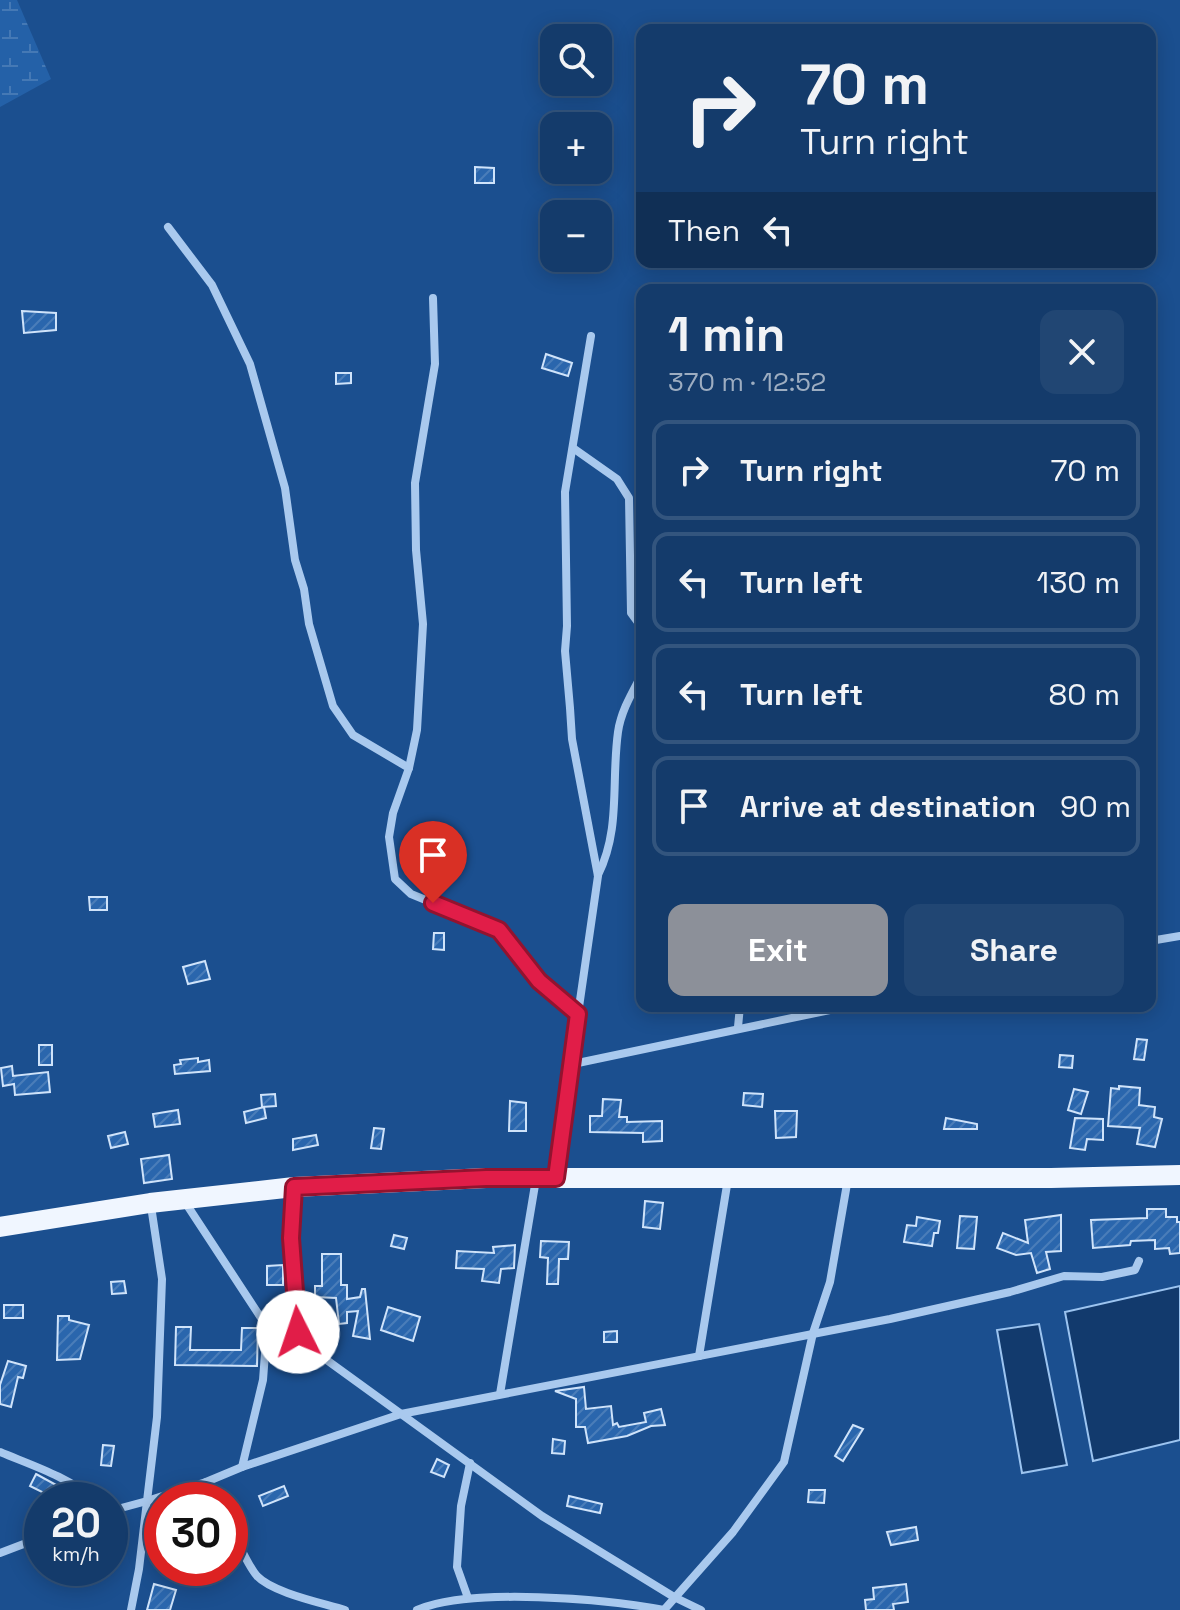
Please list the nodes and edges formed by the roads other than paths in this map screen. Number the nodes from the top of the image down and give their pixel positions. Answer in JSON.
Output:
{"nodes":[{"id":1,"x":168,"y":227,"type":"dead end"},
{"id":2,"x":433,"y":298,"type":"dead end"},
{"id":3,"x":591,"y":336,"type":"dead end"},
{"id":4,"x":573,"y":448,"type":"junction"},
{"id":5,"x":636,"y":620,"type":"edge"},
{"id":6,"x":636,"y":684,"type":"edge"},
{"id":7,"x":409,"y":768,"type":"junction"},
{"id":8,"x":598,"y":876,"type":"junction"},
{"id":9,"x":1180,"y":936,"type":"edge"},
{"id":10,"x":1156,"y":940,"type":"edge"},
{"id":11,"x":739,"y":1012,"type":"edge"},
{"id":12,"x":817,"y":1012,"type":"edge"},
{"id":13,"x":578,"y":1014,"type":"junction"},
{"id":14,"x":738,"y":1027,"type":"junction"},
{"id":15,"x":573,"y":1064,"type":"junction"},
{"id":16,"x":1180,"y":1175,"type":"edge"},
{"id":17,"x":728,"y":1177,"type":"junction"},
{"id":18,"x":848,"y":1177,"type":"junction"},
{"id":19,"x":546,"y":1178,"type":"junction"},
{"id":20,"x":294,"y":1187,"type":"junction"},
{"id":21,"x":184,"y":1201,"type":"junction"},
{"id":22,"x":150,"y":1203,"type":"junction"},
{"id":23,"x":0,"y":1227,"type":"edge"},
{"id":24,"x":1139,"y":1261,"type":"dead end"},
{"id":25,"x":267,"y":1327,"type":"junction"},
{"id":26,"x":298,"y":1332,"type":"junction"},
{"id":27,"x":813,"y":1333,"type":"junction"},
{"id":28,"x":699,"y":1356,"type":"junction"},
{"id":29,"x":500,"y":1394,"type":"junction"},
{"id":30,"x":401,"y":1414,"type":"junction"},
{"id":31,"x":0,"y":1452,"type":"edge"},
{"id":32,"x":470,"y":1463,"type":"junction"},
{"id":33,"x":242,"y":1467,"type":"junction"},
{"id":34,"x":66,"y":1482,"type":"edge"},
{"id":35,"x":149,"y":1482,"type":"edge"},
{"id":36,"x":206,"y":1482,"type":"edge"},
{"id":37,"x":144,"y":1526,"type":"edge"},
{"id":38,"x":24,"y":1544,"type":"edge"},
{"id":39,"x":0,"y":1553,"type":"edge"},
{"id":40,"x":248,"y":1560,"type":"edge"},
{"id":41,"x":674,"y":1597,"type":"junction"},
{"id":42,"x":468,"y":1598,"type":"junction"},
{"id":43,"x":131,"y":1610,"type":"edge"},
{"id":44,"x":345,"y":1610,"type":"edge"},
{"id":45,"x":417,"y":1610,"type":"edge"},
{"id":46,"x":664,"y":1610,"type":"edge"},
{"id":47,"x":701,"y":1610,"type":"edge"}],
"edges":[{"from":1,"to":7,"type":"street"},
{"from":2,"to":7,"type":"street"},
{"from":3,"to":4,"type":"street"},
{"from":4,"to":5,"type":"street"},
{"from":4,"to":8,"type":"street"},
{"from":6,"to":8,"type":"street"},
{"from":7,"to":13,"type":"street"},
{"from":8,"to":13,"type":"street"},
{"from":9,"to":10,"type":"street"},
{"from":11,"to":14,"type":"street"},
{"from":12,"to":14,"type":"street"},
{"from":13,"to":15,"type":"street"},
{"from":14,"to":15,"type":"street"},
{"from":15,"to":19,"type":"street"},
{"from":16,"to":18,"type":"main road"},
{"from":17,"to":18,"type":"main road"},
{"from":17,"to":19,"type":"main road"},
{"from":17,"to":28,"type":"street"},
{"from":18,"to":27,"type":"street"},
{"from":19,"to":20,"type":"main road"},
{"from":19,"to":29,"type":"street"},
{"from":20,"to":21,"type":"main road"},
{"from":20,"to":26,"type":"street"},
{"from":21,"to":22,"type":"main road"},
{"from":21,"to":25,"type":"street"},
{"from":22,"to":23,"type":"main road"},
{"from":22,"to":35,"type":"street"},
{"from":24,"to":27,"type":"street"},
{"from":25,"to":26,"type":"street"},
{"from":25,"to":33,"type":"street"},
{"from":26,"to":30,"type":"street"},
{"from":27,"to":28,"type":"street"},
{"from":27,"to":41,"type":"street"},
{"from":28,"to":29,"type":"street"},
{"from":29,"to":30,"type":"street"},
{"from":30,"to":32,"type":"street"},
{"from":30,"to":33,"type":"street"},
{"from":31,"to":34,"type":"street"},
{"from":32,"to":41,"type":"street"},
{"from":32,"to":42,"type":"street"},
{"from":33,"to":36,"type":"street"},
{"from":37,"to":43,"type":"street"},
{"from":38,"to":39,"type":"street"},
{"from":40,"to":44,"type":"street"},
{"from":41,"to":46,"type":"street"},
{"from":41,"to":47,"type":"street"},
{"from":42,"to":45,"type":"street"},
{"from":42,"to":46,"type":"street"}]}
